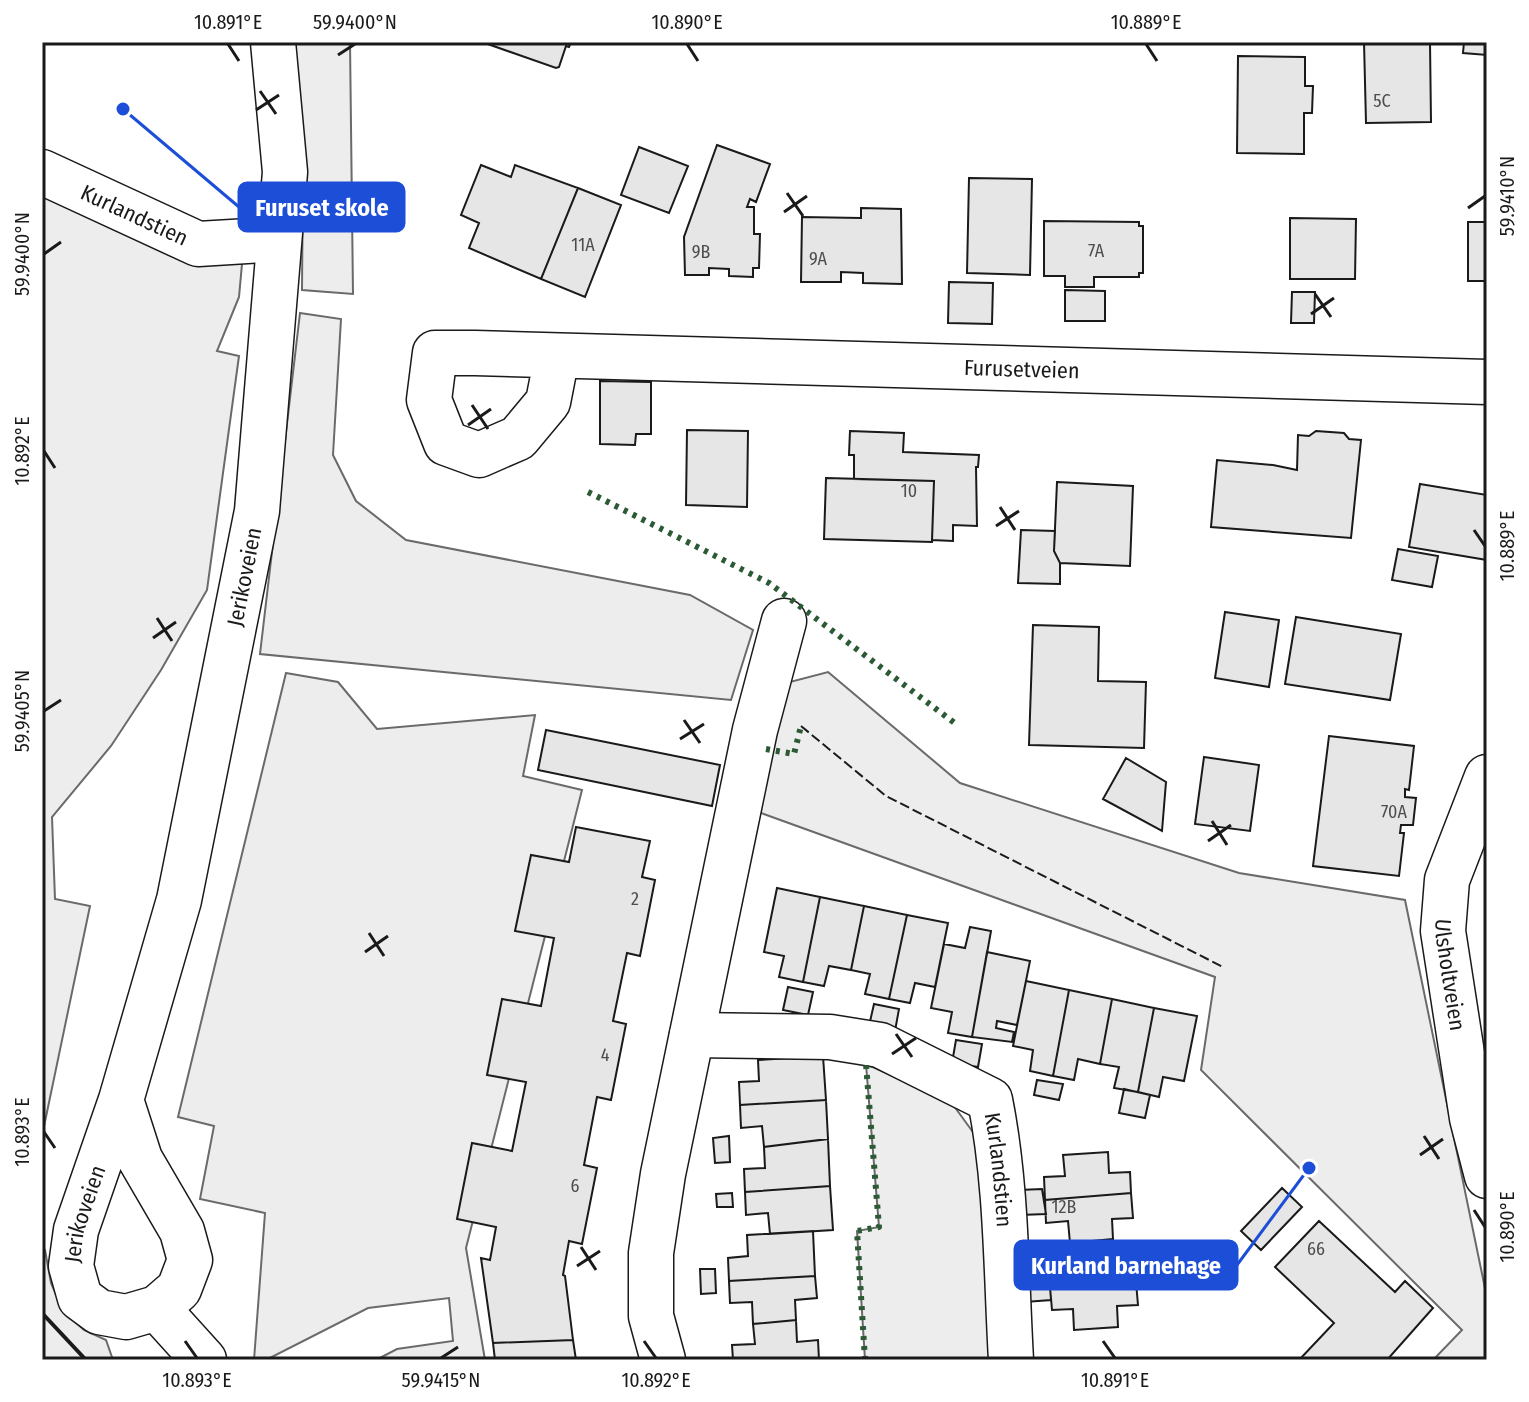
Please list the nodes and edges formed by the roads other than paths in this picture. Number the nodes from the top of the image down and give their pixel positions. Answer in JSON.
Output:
{"nodes":[{"id":1,"x":273,"y":42,"type":"edge"},
{"id":2,"x":42,"y":172,"type":"edge"},
{"id":3,"x":279,"y":239,"type":"junction"},
{"id":4,"x":557,"y":356,"type":"dead end"},
{"id":5,"x":1487,"y":382,"type":"edge"},
{"id":6,"x":784,"y":621,"type":"dead end"},
{"id":7,"x":1487,"y":777,"type":"edge"},
{"id":8,"x":692,"y":1035,"type":"junction"},
{"id":9,"x":121,"y":1100,"type":"junction"},
{"id":10,"x":1487,"y":1176,"type":"edge"},
{"id":11,"x":157,"y":1308,"type":"junction"},
{"id":12,"x":204,"y":1360,"type":"edge"},
{"id":13,"x":663,"y":1360,"type":"edge"},
{"id":14,"x":1011,"y":1360,"type":"edge"}],
"edges":[{"from":1,"to":3,"type":"street","name":"Jerikoveien"},
{"from":2,"to":3,"type":"street","name":"Kurlandstien"},
{"from":3,"to":9,"type":"street","name":"Jerikoveien"},
{"from":4,"to":5,"type":"street","name":"Furusetveien"},
{"from":6,"to":8,"type":"street"},
{"from":7,"to":10,"type":"street","name":"Ulsholtveien"},
{"from":8,"to":13,"type":"street"},
{"from":8,"to":14,"type":"street","name":"Kurlandstien"},
{"from":9,"to":11,"type":"street","name":"Jerikoveien"},
{"from":9,"to":11,"type":"street","name":"Jerikoveien"},
{"from":11,"to":12,"type":"street"}]}
